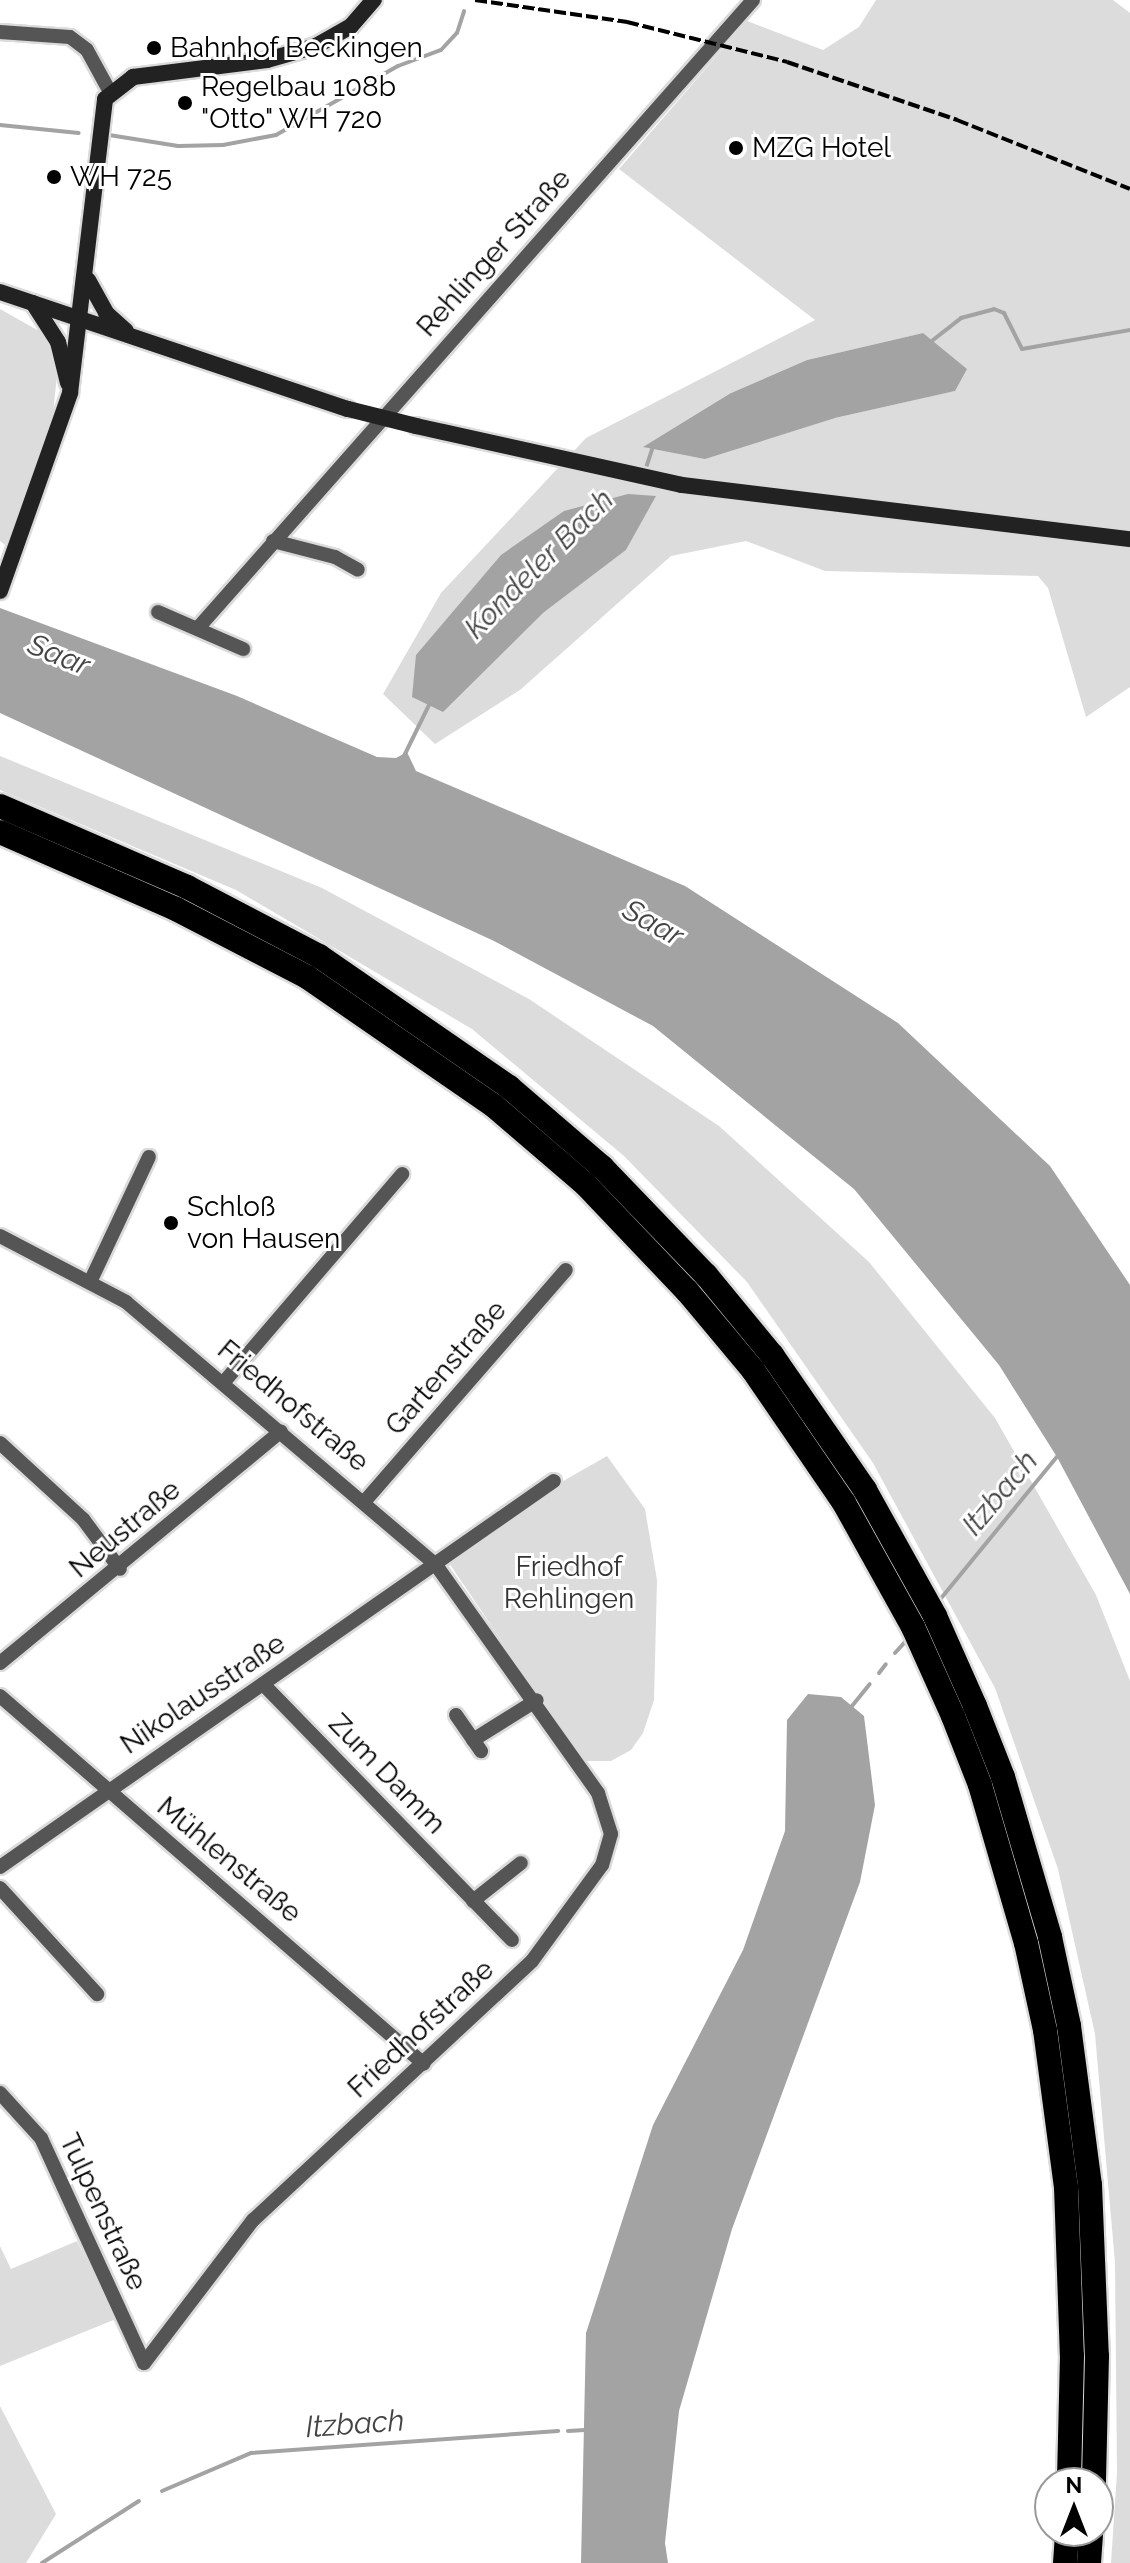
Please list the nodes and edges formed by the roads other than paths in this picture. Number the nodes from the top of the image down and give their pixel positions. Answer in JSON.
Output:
{"nodes":[{"id":1,"x":374,"y":0,"type":"edge"},
{"id":2,"x":753,"y":0,"type":"edge"},
{"id":3,"x":0,"y":32,"type":"edge"},
{"id":4,"x":110,"y":92,"type":"junction"},
{"id":5,"x":87,"y":277,"type":"junction"},
{"id":6,"x":6,"y":294,"type":"edge"},
{"id":7,"x":33,"y":303,"type":"junction"},
{"id":8,"x":82,"y":321,"type":"junction"},
{"id":9,"x":137,"y":340,"type":"junction"},
{"id":10,"x":70,"y":393,"type":"junction"},
{"id":11,"x":1130,"y":539,"type":"edge"},
{"id":12,"x":273,"y":541,"type":"junction"},
{"id":13,"x":358,"y":570,"type":"dead end"},
{"id":14,"x":0,"y":591,"type":"edge"},
{"id":15,"x":158,"y":612,"type":"dead end"},
{"id":16,"x":198,"y":628,"type":"junction"},
{"id":17,"x":243,"y":649,"type":"dead end"},
{"id":18,"x":0,"y":806,"type":"edge"},
{"id":19,"x":0,"y":832,"type":"edge"},
{"id":20,"x":149,"y":1157,"type":"dead end"},
{"id":21,"x":402,"y":1174,"type":"dead end"},
{"id":22,"x":0,"y":1236,"type":"edge"},
{"id":23,"x":566,"y":1270,"type":"dead end"},
{"id":24,"x":91,"y":1280,"type":"junction"},
{"id":25,"x":224,"y":1382,"type":"junction"},
{"id":26,"x":281,"y":1431,"type":"junction"},
{"id":27,"x":0,"y":1443,"type":"edge"},
{"id":28,"x":554,"y":1481,"type":"dead end"},
{"id":29,"x":365,"y":1501,"type":"junction"},
{"id":30,"x":436,"y":1565,"type":"junction"},
{"id":31,"x":120,"y":1569,"type":"junction"},
{"id":32,"x":0,"y":1663,"type":"edge"},
{"id":33,"x":263,"y":1684,"type":"junction"},
{"id":34,"x":0,"y":1696,"type":"edge"},
{"id":35,"x":537,"y":1700,"type":"junction"},
{"id":36,"x":456,"y":1715,"type":"dead end"},
{"id":37,"x":107,"y":1791,"type":"junction"},
{"id":38,"x":521,"y":1863,"type":"dead end"},
{"id":39,"x":0,"y":1867,"type":"edge"},
{"id":40,"x":0,"y":1888,"type":"edge"},
{"id":41,"x":473,"y":1901,"type":"junction"},
{"id":42,"x":512,"y":1940,"type":"dead end"},
{"id":43,"x":97,"y":1994,"type":"dead end"},
{"id":44,"x":424,"y":2064,"type":"junction"},
{"id":45,"x":0,"y":2093,"type":"edge"},
{"id":46,"x":144,"y":2363,"type":"joint"},
{"id":47,"x":1069,"y":2467,"type":"edge"},
{"id":48,"x":1094,"y":2467,"type":"edge"}],
"edges":[{"from":1,"to":4,"type":"main road"},
{"from":2,"to":12,"type":"street","name":"Rehlinger Straße"},
{"from":3,"to":4,"type":"street"},
{"from":4,"to":5,"type":"main road"},
{"from":5,"to":8,"type":"main road"},
{"from":5,"to":9,"type":"main road"},
{"from":6,"to":7,"type":"main road"},
{"from":7,"to":8,"type":"main road"},
{"from":7,"to":10,"type":"main road"},
{"from":8,"to":9,"type":"main road"},
{"from":8,"to":10,"type":"main road"},
{"from":9,"to":11,"type":"main road","bridge":true},
{"from":10,"to":14,"type":"main road"},
{"from":12,"to":13,"type":"street"},
{"from":12,"to":16,"type":"street","name":"Rehlinger Straße"},
{"from":15,"to":16,"type":"street"},
{"from":16,"to":17,"type":"street"},
{"from":18,"to":48,"type":"highway"},
{"from":19,"to":47,"type":"highway"},
{"from":20,"to":24,"type":"street"},
{"from":21,"to":25,"type":"street"},
{"from":22,"to":24,"type":"street","name":"Friedhofstraße"},
{"from":23,"to":29,"type":"street","name":"Gartenstraße"},
{"from":24,"to":25,"type":"street","name":"Friedhofstraße"},
{"from":25,"to":26,"type":"street","name":"Friedhofstraße"},
{"from":26,"to":29,"type":"street","name":"Friedhofstraße"},
{"from":26,"to":31,"type":"street","name":"Neustraße"},
{"from":27,"to":31,"type":"street"},
{"from":28,"to":30,"type":"street","name":"Nikolausstraße"},
{"from":29,"to":30,"type":"street","name":"Friedhofstraße"},
{"from":30,"to":33,"type":"street","name":"Nikolausstraße"},
{"from":30,"to":35,"type":"street","name":"Friedhofstraße"},
{"from":31,"to":32,"type":"street","name":"Neustraße"},
{"from":33,"to":37,"type":"street","name":"Nikolausstraße"},
{"from":33,"to":41,"type":"street","name":"Zum Damm"},
{"from":34,"to":37,"type":"street","name":"Mühlenstraße"},
{"from":35,"to":36,"type":"street"},
{"from":35,"to":44,"type":"street","name":"Friedhofstraße"},
{"from":37,"to":39,"type":"street","name":"Nikolausstraße"},
{"from":37,"to":44,"type":"street","name":"Mühlenstraße"},
{"from":38,"to":41,"type":"street"},
{"from":40,"to":43,"type":"street"},
{"from":41,"to":42,"type":"street","name":"Zum Damm"},
{"from":44,"to":46,"type":"street","name":"Friedhofstraße"},
{"from":45,"to":46,"type":"street","name":"Tulpenstraße"}]}
